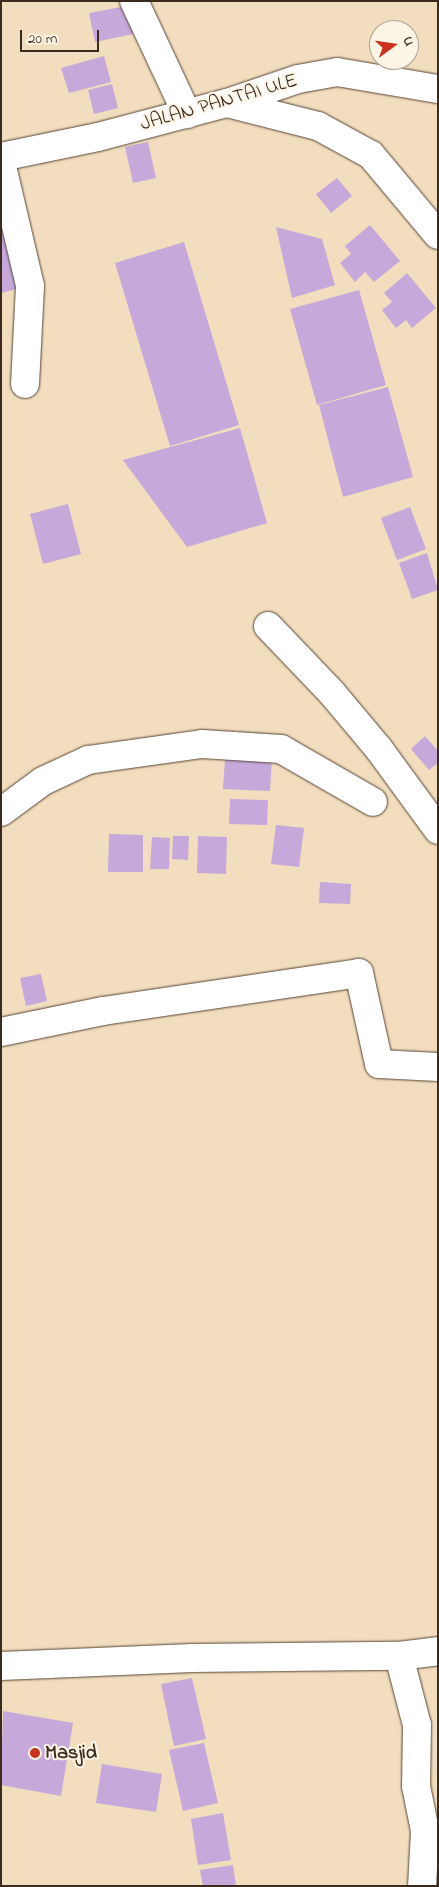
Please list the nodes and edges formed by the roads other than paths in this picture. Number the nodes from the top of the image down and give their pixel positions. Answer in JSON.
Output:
{"nodes":[{"id":1,"x":134,"y":1,"type":"edge"},
{"id":2,"x":438,"y":89,"type":"edge"},
{"id":3,"x":227,"y":103,"type":"junction"},
{"id":4,"x":187,"y":114,"type":"junction"},
{"id":5,"x":1,"y":157,"type":"edge"},
{"id":6,"x":1,"y":162,"type":"edge"},
{"id":7,"x":438,"y":235,"type":"edge"},
{"id":8,"x":25,"y":384,"type":"dead end"},
{"id":9,"x":268,"y":626,"type":"dead end"},
{"id":10,"x":373,"y":802,"type":"dead end"},
{"id":11,"x":1,"y":812,"type":"edge"},
{"id":12,"x":438,"y":830,"type":"edge"},
{"id":13,"x":1,"y":1032,"type":"edge"},
{"id":14,"x":438,"y":1066,"type":"edge"},
{"id":15,"x":438,"y":1650,"type":"edge"},
{"id":16,"x":399,"y":1656,"type":"junction"},
{"id":17,"x":1,"y":1666,"type":"edge"},
{"id":18,"x":431,"y":1831,"type":"edge"},
{"id":19,"x":422,"y":1886,"type":"edge"}],
"edges":[{"from":1,"to":4,"type":"street"},
{"from":2,"to":3,"type":"street","name":"JALAN PANTAI ULE"},
{"from":3,"to":4,"type":"street","name":"JALAN PANTAI ULE"},
{"from":3,"to":7,"type":"street"},
{"from":4,"to":5,"type":"street","name":"JALAN PANTAI ULE"},
{"from":6,"to":8,"type":"street"},
{"from":9,"to":12,"type":"street"},
{"from":10,"to":11,"type":"street"},
{"from":13,"to":14,"type":"street"},
{"from":15,"to":16,"type":"street"},
{"from":16,"to":17,"type":"street"},
{"from":16,"to":18,"type":"street"},
{"from":18,"to":19,"type":"street"}]}
